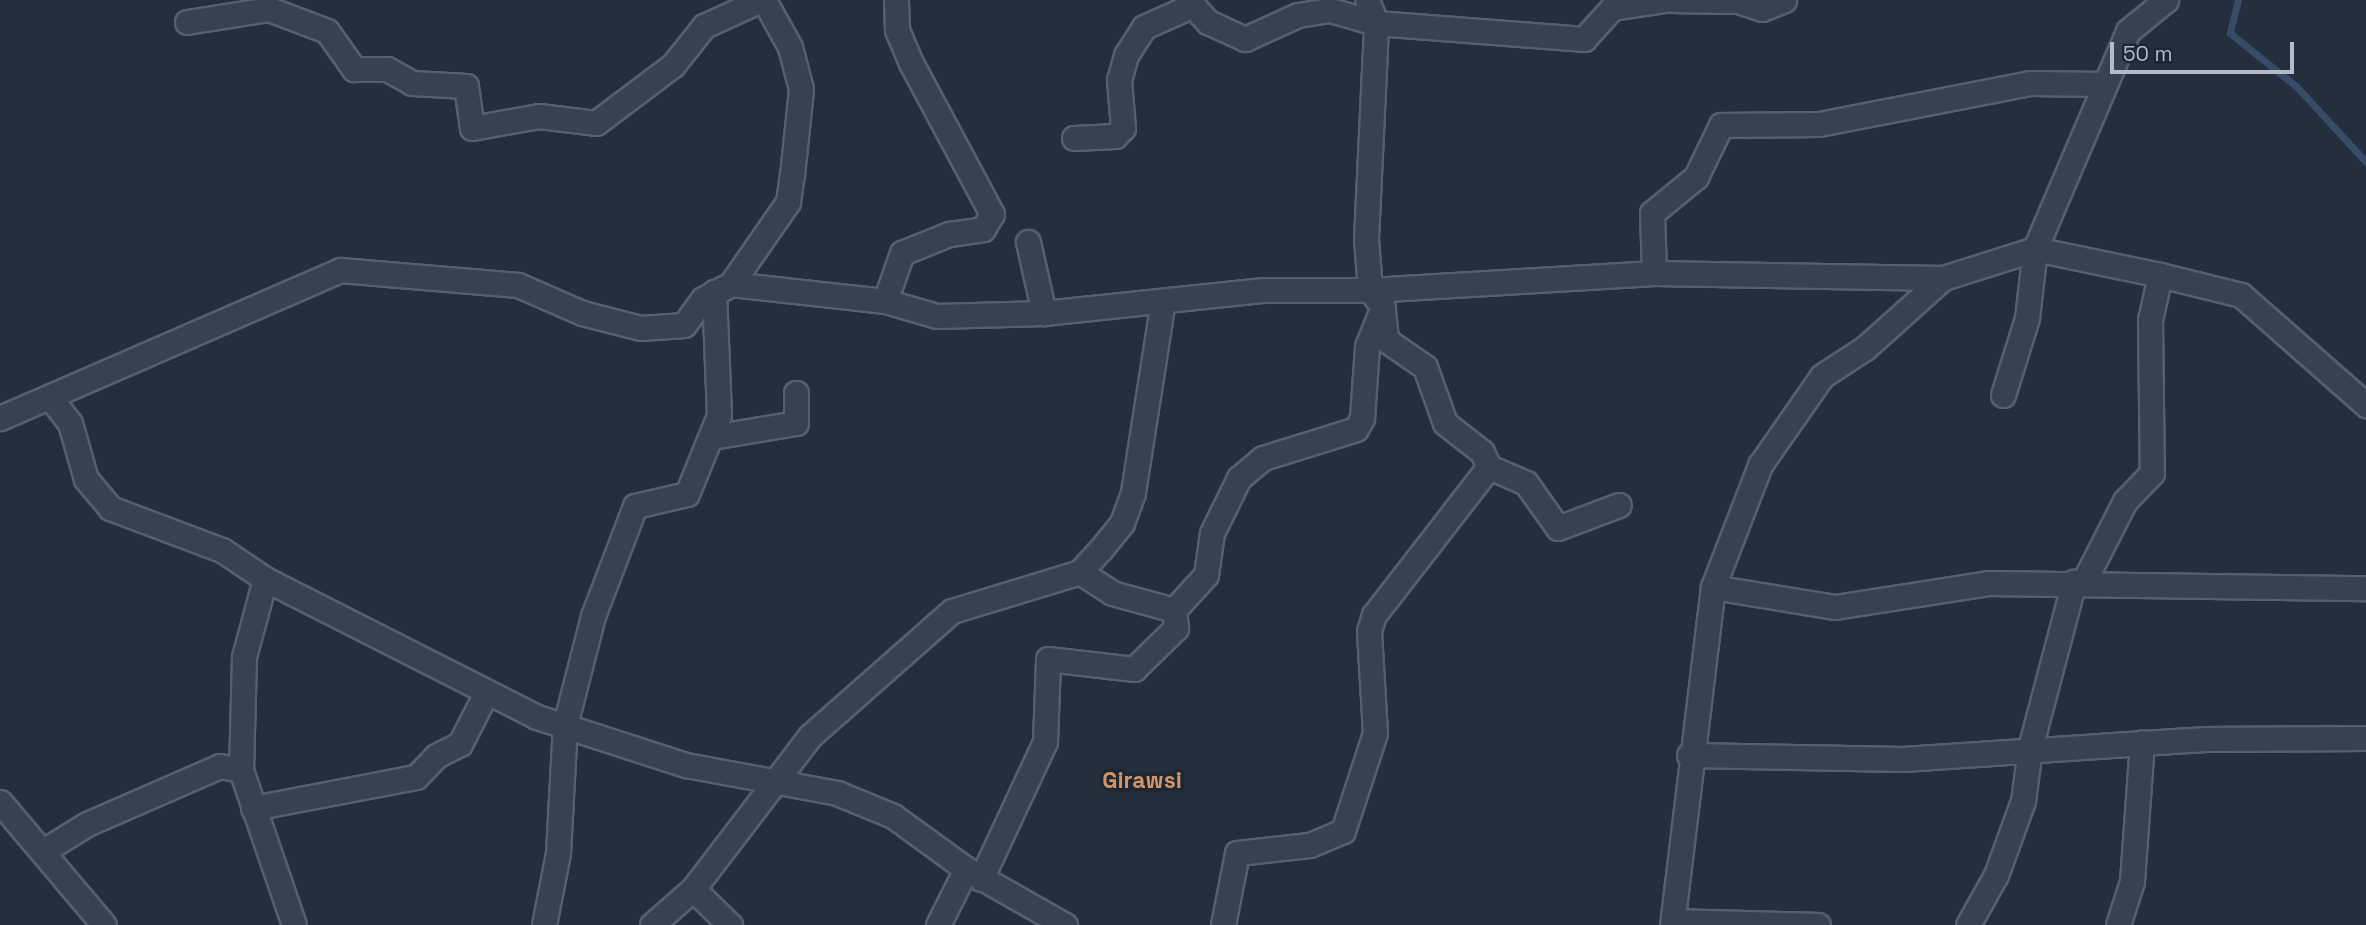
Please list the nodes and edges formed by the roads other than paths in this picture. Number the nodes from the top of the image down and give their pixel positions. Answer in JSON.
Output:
{"nodes":[{"id":1,"x":763,"y":0,"type":"edge"},
{"id":2,"x":896,"y":0,"type":"edge"},
{"id":3,"x":1367,"y":0,"type":"edge"},
{"id":4,"x":1665,"y":0,"type":"edge"},
{"id":5,"x":1673,"y":0,"type":"edge"},
{"id":6,"x":1784,"y":0,"type":"edge"},
{"id":7,"x":2166,"y":0,"type":"edge"},
{"id":8,"x":1189,"y":3,"type":"edge"},
{"id":9,"x":187,"y":22,"type":"dead end"},
{"id":10,"x":1376,"y":23,"type":"junction"},
{"id":11,"x":2103,"y":84,"type":"junction"},
{"id":12,"x":1074,"y":138,"type":"dead end"},
{"id":13,"x":1028,"y":242,"type":"dead end"},
{"id":14,"x":2035,"y":249,"type":"junction"},
{"id":15,"x":1654,"y":273,"type":"junction"},
{"id":16,"x":2160,"y":275,"type":"junction"},
{"id":17,"x":1943,"y":278,"type":"junction"},
{"id":18,"x":723,"y":288,"type":"junction"},
{"id":19,"x":1376,"y":298,"type":"junction"},
{"id":20,"x":1163,"y":300,"type":"junction"},
{"id":21,"x":885,"y":301,"type":"junction"},
{"id":22,"x":1044,"y":313,"type":"junction"},
{"id":23,"x":796,"y":393,"type":"dead end"},
{"id":24,"x":2003,"y":395,"type":"dead end"},
{"id":25,"x":51,"y":400,"type":"junction"},
{"id":26,"x":2366,"y":405,"type":"edge"},
{"id":27,"x":0,"y":418,"type":"edge"},
{"id":28,"x":712,"y":437,"type":"junction"},
{"id":29,"x":1489,"y":467,"type":"junction"},
{"id":30,"x":1619,"y":505,"type":"dead end"},
{"id":31,"x":1080,"y":572,"type":"junction"},
{"id":32,"x":265,"y":579,"type":"junction"},
{"id":33,"x":2079,"y":582,"type":"junction"},
{"id":34,"x":1713,"y":587,"type":"junction"},
{"id":35,"x":2366,"y":588,"type":"edge"},
{"id":36,"x":1174,"y":610,"type":"junction"},
{"id":37,"x":485,"y":695,"type":"junction"},
{"id":38,"x":565,"y":725,"type":"junction"},
{"id":39,"x":2366,"y":738,"type":"edge"},
{"id":40,"x":2142,"y":742,"type":"junction"},
{"id":41,"x":2030,"y":748,"type":"junction"},
{"id":42,"x":1689,"y":755,"type":"junction"},
{"id":43,"x":242,"y":769,"type":"junction"},
{"id":44,"x":777,"y":778,"type":"junction"},
{"id":45,"x":0,"y":802,"type":"edge"},
{"id":46,"x":253,"y":808,"type":"junction"},
{"id":47,"x":45,"y":850,"type":"junction"},
{"id":48,"x":974,"y":874,"type":"junction"},
{"id":49,"x":693,"y":889,"type":"junction"},
{"id":50,"x":1673,"y":923,"type":"edge"},
{"id":51,"x":1225,"y":924,"type":"edge"},
{"id":52,"x":104,"y":925,"type":"edge"},
{"id":53,"x":294,"y":925,"type":"edge"},
{"id":54,"x":544,"y":925,"type":"edge"},
{"id":55,"x":652,"y":925,"type":"edge"},
{"id":56,"x":730,"y":925,"type":"edge"},
{"id":57,"x":938,"y":925,"type":"edge"},
{"id":58,"x":1065,"y":925,"type":"edge"},
{"id":59,"x":1818,"y":925,"type":"edge"},
{"id":60,"x":1968,"y":925,"type":"edge"},
{"id":61,"x":2118,"y":925,"type":"edge"}],
"edges":[{"from":1,"to":9,"type":"street"},
{"from":1,"to":18,"type":"street"},
{"from":2,"to":21,"type":"street"},
{"from":3,"to":10,"type":"street"},
{"from":4,"to":10,"type":"street"},
{"from":5,"to":6,"type":"street"},
{"from":7,"to":11,"type":"street"},
{"from":8,"to":10,"type":"street"},
{"from":8,"to":12,"type":"street"},
{"from":10,"to":19,"type":"street"},
{"from":11,"to":14,"type":"street"},
{"from":11,"to":15,"type":"street"},
{"from":13,"to":22,"type":"street"},
{"from":14,"to":16,"type":"street"},
{"from":14,"to":17,"type":"street"},
{"from":14,"to":24,"type":"street"},
{"from":15,"to":17,"type":"street"},
{"from":15,"to":19,"type":"street"},
{"from":16,"to":26,"type":"street"},
{"from":16,"to":33,"type":"street"},
{"from":17,"to":34,"type":"street"},
{"from":18,"to":21,"type":"street"},
{"from":18,"to":25,"type":"street"},
{"from":18,"to":28,"type":"street"},
{"from":19,"to":20,"type":"street"},
{"from":19,"to":29,"type":"street"},
{"from":19,"to":36,"type":"street"},
{"from":20,"to":22,"type":"street"},
{"from":20,"to":31,"type":"street"},
{"from":21,"to":22,"type":"street"},
{"from":23,"to":28,"type":"street"},
{"from":25,"to":27,"type":"street"},
{"from":25,"to":32,"type":"street"},
{"from":28,"to":38,"type":"street"},
{"from":29,"to":30,"type":"street"},
{"from":29,"to":51,"type":"street"},
{"from":31,"to":36,"type":"street"},
{"from":31,"to":44,"type":"street"},
{"from":32,"to":37,"type":"street"},
{"from":32,"to":43,"type":"street"},
{"from":33,"to":34,"type":"street"},
{"from":33,"to":35,"type":"street"},
{"from":33,"to":41,"type":"street"},
{"from":34,"to":42,"type":"street"},
{"from":36,"to":48,"type":"street"},
{"from":37,"to":38,"type":"street"},
{"from":37,"to":46,"type":"street"},
{"from":38,"to":44,"type":"street"},
{"from":38,"to":54,"type":"street"},
{"from":39,"to":40,"type":"street"},
{"from":40,"to":41,"type":"street"},
{"from":40,"to":61,"type":"street"},
{"from":41,"to":42,"type":"street"},
{"from":41,"to":60,"type":"street"},
{"from":42,"to":50,"type":"street"},
{"from":43,"to":46,"type":"street"},
{"from":43,"to":47,"type":"street"},
{"from":44,"to":48,"type":"street"},
{"from":44,"to":49,"type":"street"},
{"from":45,"to":47,"type":"street"},
{"from":46,"to":53,"type":"street"},
{"from":47,"to":52,"type":"street"},
{"from":48,"to":57,"type":"street"},
{"from":48,"to":58,"type":"street"},
{"from":49,"to":55,"type":"street"},
{"from":49,"to":56,"type":"street"},
{"from":50,"to":59,"type":"street"}]}
